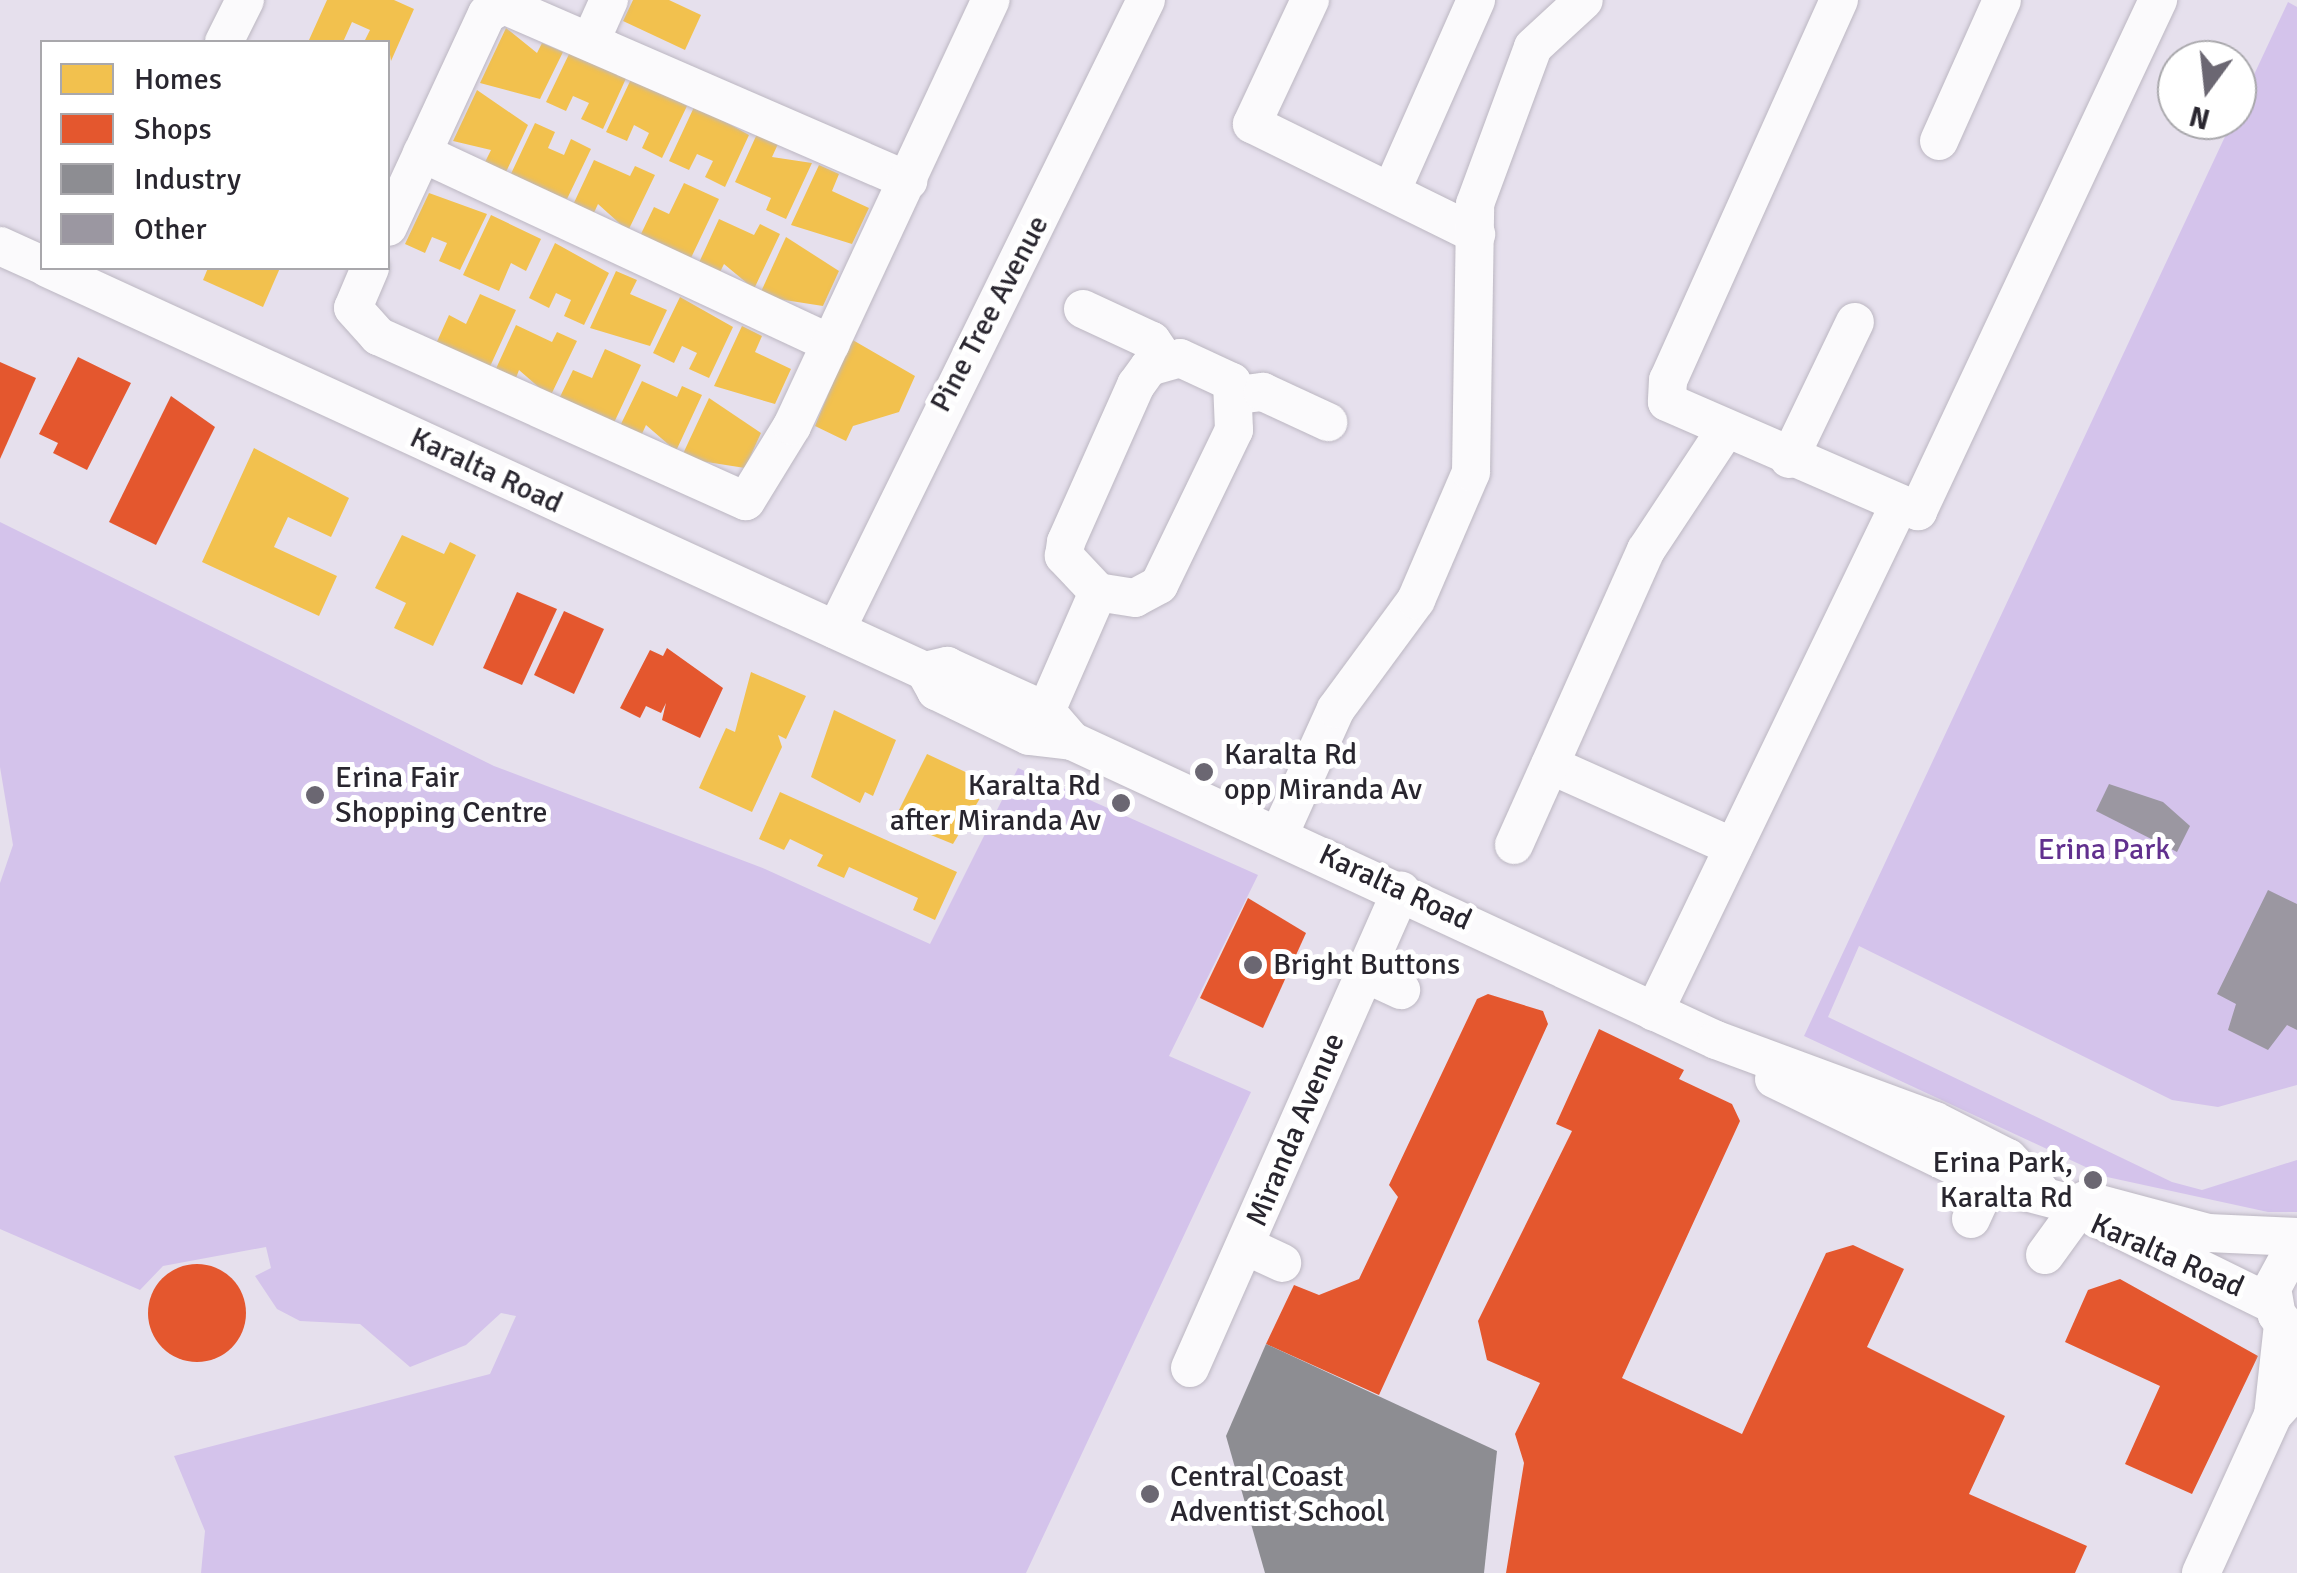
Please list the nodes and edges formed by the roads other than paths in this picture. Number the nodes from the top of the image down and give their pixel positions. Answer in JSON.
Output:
{"nodes":[{"id":1,"x":245,"y":0,"type":"edge"},
{"id":2,"x":610,"y":0,"type":"edge"},
{"id":3,"x":991,"y":0,"type":"edge"},
{"id":4,"x":1146,"y":0,"type":"edge"},
{"id":5,"x":1310,"y":0,"type":"edge"},
{"id":6,"x":1476,"y":0,"type":"edge"},
{"id":7,"x":1584,"y":0,"type":"edge"},
{"id":8,"x":1839,"y":0,"type":"edge"},
{"id":9,"x":2002,"y":0,"type":"edge"},
{"id":10,"x":2158,"y":0,"type":"edge"},
{"id":11,"x":592,"y":38,"type":"junction"},
{"id":12,"x":225,"y":40,"type":"edge"},
{"id":13,"x":1939,"y":141,"type":"dead end"},
{"id":14,"x":422,"y":153,"type":"junction"},
{"id":15,"x":908,"y":180,"type":"junction"},
{"id":16,"x":1390,"y":192,"type":"junction"},
{"id":17,"x":390,"y":223,"type":"edge"},
{"id":18,"x":1476,"y":234,"type":"junction"},
{"id":19,"x":0,"y":246,"type":"edge"},
{"id":20,"x":40,"y":264,"type":"edge"},
{"id":21,"x":63,"y":270,"type":"edge"},
{"id":22,"x":369,"y":270,"type":"edge"},
{"id":23,"x":107,"y":280,"type":"edge"},
{"id":24,"x":1083,"y":308,"type":"dead end"},
{"id":25,"x":1856,"y":322,"type":"dead end"},
{"id":26,"x":831,"y":344,"type":"junction"},
{"id":27,"x":1164,"y":359,"type":"junction"},
{"id":28,"x":1237,"y":395,"type":"junction"},
{"id":29,"x":1328,"y":422,"type":"dead end"},
{"id":30,"x":1726,"y":429,"type":"junction"},
{"id":31,"x":1789,"y":459,"type":"junction"},
{"id":32,"x":1897,"y":509,"type":"junction"},
{"id":33,"x":1098,"y":592,"type":"junction"},
{"id":34,"x":836,"y":630,"type":"junction"},
{"id":35,"x":926,"y":671,"type":"junction"},
{"id":36,"x":1046,"y":711,"type":"junction"},
{"id":37,"x":1072,"y":741,"type":"junction"},
{"id":38,"x":1550,"y":765,"type":"junction"},
{"id":39,"x":1279,"y":835,"type":"junction"},
{"id":40,"x":1514,"y":845,"type":"dead end"},
{"id":41,"x":1734,"y":847,"type":"junction"},
{"id":42,"x":1401,"y":891,"type":"junction"},
{"id":43,"x":1364,"y":973,"type":"junction"},
{"id":44,"x":1401,"y":990,"type":"dead end"},
{"id":45,"x":1654,"y":1012,"type":"junction"},
{"id":46,"x":1716,"y":1040,"type":"junction"},
{"id":47,"x":1988,"y":1182,"type":"junction"},
{"id":48,"x":2059,"y":1202,"type":"junction"},
{"id":49,"x":1971,"y":1219,"type":"dead end"},
{"id":50,"x":2297,"y":1240,"type":"edge"},
{"id":51,"x":1246,"y":1246,"type":"junction"},
{"id":52,"x":2045,"y":1255,"type":"dead end"},
{"id":53,"x":1282,"y":1263,"type":"dead end"},
{"id":54,"x":2284,"y":1323,"type":"edge"},
{"id":55,"x":1190,"y":1368,"type":"dead end"},
{"id":56,"x":2285,"y":1402,"type":"edge"},
{"id":57,"x":2200,"y":1573,"type":"edge"}],
"edges":[{"from":1,"to":12,"type":"street"},
{"from":2,"to":11,"type":"street"},
{"from":3,"to":15,"type":"street"},
{"from":4,"to":34,"type":"street","name":"Pine Tree Avenue"},
{"from":5,"to":16,"type":"street"},
{"from":6,"to":16,"type":"street"},
{"from":7,"to":18,"type":"street"},
{"from":8,"to":30,"type":"street"},
{"from":9,"to":13,"type":"street"},
{"from":10,"to":32,"type":"street"},
{"from":11,"to":14,"type":"street"},
{"from":11,"to":15,"type":"street"},
{"from":14,"to":17,"type":"street"},
{"from":14,"to":26,"type":"street"},
{"from":15,"to":26,"type":"street"},
{"from":16,"to":18,"type":"street"},
{"from":18,"to":39,"type":"street"},
{"from":19,"to":20,"type":"street","name":"Karalta Road"},
{"from":21,"to":23,"type":"street","name":"Karalta Road"},
{"from":22,"to":26,"type":"street"},
{"from":23,"to":34,"type":"street","name":"Karalta Road"},
{"from":24,"to":27,"type":"street"},
{"from":25,"to":31,"type":"street"},
{"from":27,"to":28,"type":"street"},
{"from":27,"to":33,"type":"street"},
{"from":28,"to":29,"type":"street"},
{"from":28,"to":33,"type":"street"},
{"from":30,"to":31,"type":"street"},
{"from":30,"to":38,"type":"street"},
{"from":31,"to":32,"type":"street"},
{"from":32,"to":41,"type":"street"},
{"from":33,"to":36,"type":"street"},
{"from":34,"to":35,"type":"street","name":"Karalta Road"},
{"from":35,"to":36,"type":"street","name":"Karalta Road"},
{"from":35,"to":37,"type":"street","name":"Karalta Road"},
{"from":36,"to":37,"type":"street","name":"Karalta Road"},
{"from":37,"to":39,"type":"street","name":"Karalta Road"},
{"from":38,"to":40,"type":"street"},
{"from":38,"to":41,"type":"street"},
{"from":39,"to":42,"type":"street","name":"Karalta Road"},
{"from":41,"to":45,"type":"street"},
{"from":42,"to":43,"type":"street","name":"Miranda Avenue"},
{"from":42,"to":45,"type":"street","name":"Karalta Road"},
{"from":43,"to":44,"type":"street"},
{"from":43,"to":51,"type":"street","name":"Miranda Avenue"},
{"from":45,"to":46,"type":"street","name":"Karalta Road"},
{"from":46,"to":47,"type":"street","name":"Karalta Road"},
{"from":46,"to":48,"type":"street","name":"Karalta Road"},
{"from":47,"to":48,"type":"street","name":"Karalta Road"},
{"from":47,"to":49,"type":"street"},
{"from":48,"to":50,"type":"street","name":"Karalta Road"},
{"from":48,"to":52,"type":"street"},
{"from":48,"to":54,"type":"street","name":"Karalta Road"},
{"from":50,"to":54,"type":"street","name":"Karalta Road"},
{"from":51,"to":53,"type":"street"},
{"from":51,"to":55,"type":"street","name":"Miranda Avenue"},
{"from":54,"to":56,"type":"street"},
{"from":56,"to":57,"type":"street"}]}
